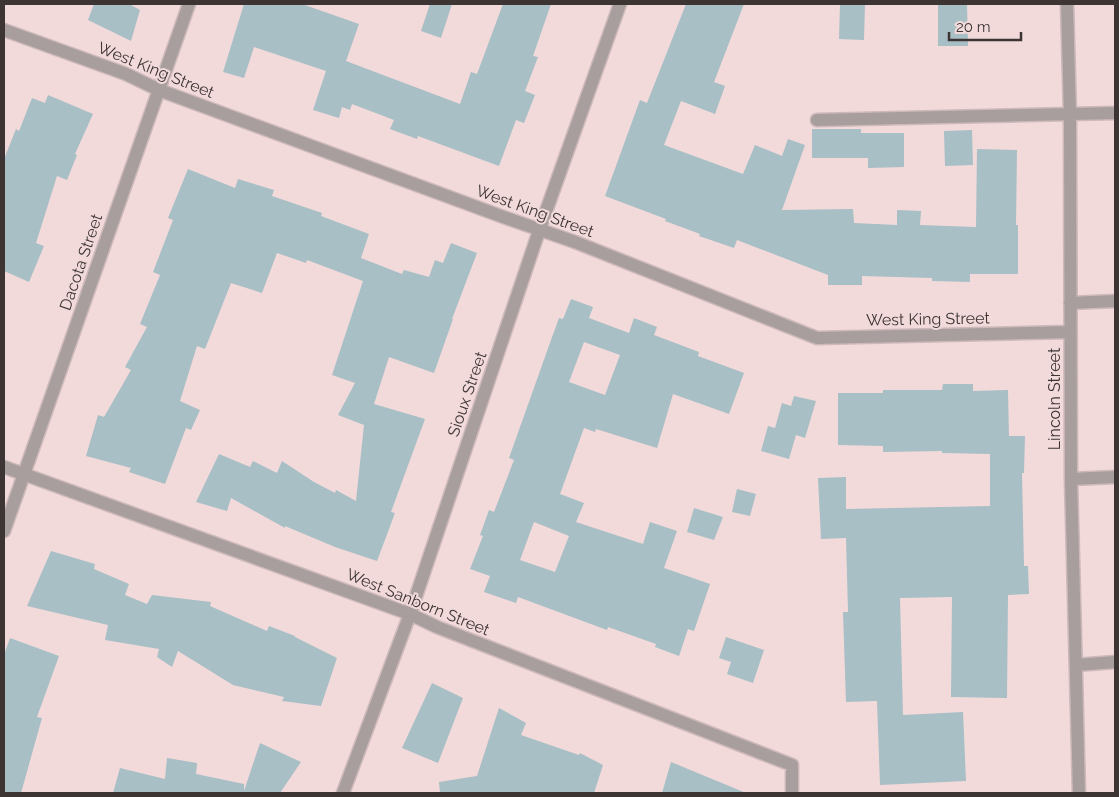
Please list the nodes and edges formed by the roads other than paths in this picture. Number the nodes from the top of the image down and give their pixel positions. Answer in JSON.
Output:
{"nodes":[{"id":1,"x":189,"y":4,"type":"edge"},
{"id":2,"x":620,"y":4,"type":"edge"},
{"id":3,"x":1067,"y":4,"type":"edge"},
{"id":4,"x":4,"y":30,"type":"edge"},
{"id":5,"x":158,"y":90,"type":"junction"},
{"id":6,"x":1115,"y":113,"type":"edge"},
{"id":7,"x":1070,"y":115,"type":"junction"},
{"id":8,"x":817,"y":120,"type":"dead end"},
{"id":9,"x":539,"y":230,"type":"junction"},
{"id":10,"x":1115,"y":301,"type":"edge"},
{"id":11,"x":1070,"y":303,"type":"junction"},
{"id":12,"x":1070,"y":332,"type":"junction"},
{"id":13,"x":4,"y":466,"type":"edge"},
{"id":14,"x":24,"y":474,"type":"junction"},
{"id":15,"x":1115,"y":477,"type":"edge"},
{"id":16,"x":1071,"y":479,"type":"junction"},
{"id":17,"x":4,"y":531,"type":"edge"},
{"id":18,"x":410,"y":614,"type":"junction"},
{"id":19,"x":1115,"y":662,"type":"edge"},
{"id":20,"x":1076,"y":665,"type":"junction"},
{"id":21,"x":343,"y":793,"type":"edge"},
{"id":22,"x":792,"y":793,"type":"edge"},
{"id":23,"x":1079,"y":793,"type":"edge"}],
"edges":[{"from":1,"to":5,"type":"street","name":"Dacota Street"},
{"from":2,"to":9,"type":"street","name":"Sioux Street"},
{"from":3,"to":7,"type":"street","name":"Lincoln Street"},
{"from":4,"to":5,"type":"street","name":"West King Street"},
{"from":5,"to":9,"type":"street","name":"West King Street"},
{"from":5,"to":14,"type":"street","name":"Dacota Street"},
{"from":6,"to":7,"type":"street"},
{"from":7,"to":8,"type":"street"},
{"from":7,"to":11,"type":"street","name":"Lincoln Street"},
{"from":9,"to":12,"type":"street","name":"West King Street"},
{"from":9,"to":18,"type":"street","name":"Sioux Street"},
{"from":10,"to":11,"type":"street"},
{"from":11,"to":12,"type":"street","name":"Lincoln Street"},
{"from":12,"to":16,"type":"street","name":"Lincoln Street"},
{"from":13,"to":14,"type":"street","name":"West Sanborn Street"},
{"from":14,"to":17,"type":"street","name":"Dacota Street"},
{"from":14,"to":18,"type":"street","name":"West Sanborn Street"},
{"from":15,"to":16,"type":"street"},
{"from":16,"to":20,"type":"street","name":"Lincoln Street"},
{"from":18,"to":21,"type":"street","name":"Sioux Street"},
{"from":18,"to":22,"type":"street","name":"West Sanborn Street"},
{"from":19,"to":20,"type":"street"},
{"from":20,"to":23,"type":"street","name":"Lincoln Street"}]}
